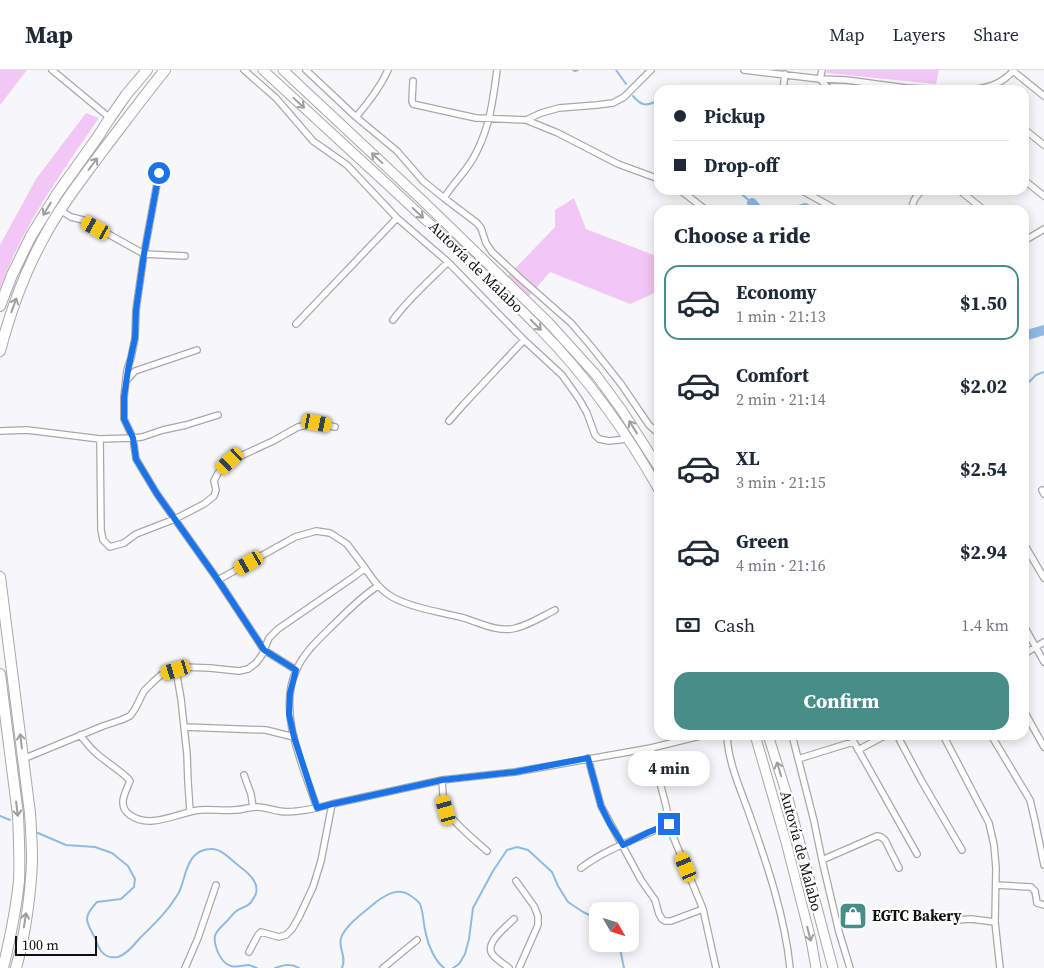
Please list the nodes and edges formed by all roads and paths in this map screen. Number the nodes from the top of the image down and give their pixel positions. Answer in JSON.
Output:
{"nodes":[{"id":1,"x":52,"y":70,"type":"edge"},
{"id":2,"x":147,"y":70,"type":"edge"},
{"id":3,"x":165,"y":70,"type":"edge"},
{"id":4,"x":244,"y":70,"type":"edge"},
{"id":5,"x":263,"y":70,"type":"edge"},
{"id":6,"x":283,"y":70,"type":"edge"},
{"id":7,"x":306,"y":70,"type":"edge"},
{"id":8,"x":388,"y":70,"type":"edge"},
{"id":9,"x":496,"y":70,"type":"edge"},
{"id":10,"x":652,"y":70,"type":"edge"},
{"id":11,"x":744,"y":70,"type":"edge"},
{"id":12,"x":822,"y":70,"type":"edge"},
{"id":13,"x":1014,"y":71,"type":"edge"},
{"id":14,"x":785,"y":74,"type":"junction"},
{"id":15,"x":820,"y":79,"type":"junction"},
{"id":16,"x":1005,"y":79,"type":"junction"},
{"id":17,"x":414,"y":81,"type":"dead end"},
{"id":18,"x":784,"y":85,"type":"edge"},
{"id":19,"x":825,"y":85,"type":"edge"},
{"id":20,"x":880,"y":85,"type":"edge"},
{"id":21,"x":994,"y":85,"type":"edge"},
{"id":22,"x":1002,"y":85,"type":"edge"},
{"id":23,"x":1044,"y":96,"type":"edge"},
{"id":24,"x":356,"y":117,"type":"junction"},
{"id":25,"x":110,"y":118,"type":"junction"},
{"id":26,"x":490,"y":118,"type":"junction"},
{"id":27,"x":526,"y":120,"type":"junction"},
{"id":28,"x":1029,"y":133,"type":"edge"},
{"id":29,"x":1044,"y":145,"type":"edge"},
{"id":30,"x":159,"y":173,"type":"dead end"},
{"id":31,"x":654,"y":177,"type":"edge"},
{"id":32,"x":1029,"y":184,"type":"edge"},
{"id":33,"x":686,"y":195,"type":"edge"},
{"id":34,"x":809,"y":195,"type":"edge"},
{"id":35,"x":965,"y":195,"type":"edge"},
{"id":36,"x":1044,"y":196,"type":"edge"},
{"id":37,"x":444,"y":198,"type":"junction"},
{"id":38,"x":700,"y":205,"type":"edge"},
{"id":39,"x":828,"y":205,"type":"edge"},
{"id":40,"x":978,"y":205,"type":"edge"},
{"id":41,"x":60,"y":210,"type":"junction"},
{"id":42,"x":397,"y":218,"type":"junction"},
{"id":43,"x":1044,"y":229,"type":"edge"},
{"id":44,"x":1029,"y":238,"type":"edge"},
{"id":45,"x":144,"y":254,"type":"junction"},
{"id":46,"x":185,"y":256,"type":"dead end"},
{"id":47,"x":448,"y":262,"type":"junction"},
{"id":48,"x":0,"y":306,"type":"edge"},
{"id":49,"x":393,"y":320,"type":"dead end"},
{"id":50,"x":296,"y":324,"type":"dead end"},
{"id":51,"x":524,"y":340,"type":"junction"},
{"id":52,"x":197,"y":350,"type":"dead end"},
{"id":53,"x":0,"y":351,"type":"edge"},
{"id":54,"x":126,"y":381,"type":"junction"},
{"id":55,"x":218,"y":415,"type":"dead end"},
{"id":56,"x":449,"y":421,"type":"dead end"},
{"id":57,"x":335,"y":427,"type":"dead end"},
{"id":58,"x":0,"y":430,"type":"edge"},
{"id":59,"x":654,"y":430,"type":"edge"},
{"id":60,"x":133,"y":438,"type":"junction"},
{"id":61,"x":627,"y":439,"type":"junction"},
{"id":62,"x":100,"y":440,"type":"junction"},
{"id":63,"x":654,"y":460,"type":"edge"},
{"id":64,"x":654,"y":481,"type":"edge"},
{"id":65,"x":175,"y":519,"type":"junction"},
{"id":66,"x":1029,"y":552,"type":"edge"},
{"id":67,"x":365,"y":568,"type":"junction"},
{"id":68,"x":0,"y":577,"type":"edge"},
{"id":69,"x":1044,"y":578,"type":"edge"},
{"id":70,"x":218,"y":580,"type":"junction"},
{"id":71,"x":378,"y":586,"type":"junction"},
{"id":72,"x":554,"y":610,"type":"dead end"},
{"id":73,"x":1029,"y":635,"type":"edge"},
{"id":74,"x":1044,"y":642,"type":"edge"},
{"id":75,"x":1036,"y":647,"type":"junction"},
{"id":76,"x":264,"y":650,"type":"junction"},
{"id":77,"x":1029,"y":651,"type":"edge"},
{"id":78,"x":1044,"y":662,"type":"edge"},
{"id":79,"x":176,"y":670,"type":"junction"},
{"id":80,"x":296,"y":670,"type":"junction"},
{"id":81,"x":0,"y":674,"type":"edge"},
{"id":82,"x":2,"y":703,"type":"edge"},
{"id":83,"x":1029,"y":720,"type":"edge"},
{"id":84,"x":184,"y":727,"type":"junction"},
{"id":85,"x":80,"y":735,"type":"junction"},
{"id":86,"x":294,"y":737,"type":"junction"},
{"id":87,"x":683,"y":740,"type":"edge"},
{"id":88,"x":728,"y":740,"type":"edge"},
{"id":89,"x":756,"y":740,"type":"edge"},
{"id":90,"x":770,"y":740,"type":"edge"},
{"id":91,"x":793,"y":740,"type":"edge"},
{"id":92,"x":877,"y":740,"type":"edge"},
{"id":93,"x":899,"y":740,"type":"edge"},
{"id":94,"x":946,"y":740,"type":"edge"},
{"id":95,"x":993,"y":740,"type":"edge"},
{"id":96,"x":853,"y":742,"type":"joint"},
{"id":97,"x":1044,"y":747,"type":"edge"},
{"id":98,"x":650,"y":748,"type":"junction"},
{"id":99,"x":858,"y":750,"type":"junction"},
{"id":100,"x":588,"y":758,"type":"junction"},
{"id":101,"x":23,"y":759,"type":"junction"},
{"id":102,"x":798,"y":759,"type":"junction"},
{"id":103,"x":244,"y":775,"type":"dead end"},
{"id":104,"x":442,"y":780,"type":"junction"},
{"id":105,"x":332,"y":804,"type":"junction"},
{"id":106,"x":253,"y":807,"type":"junction"},
{"id":107,"x":317,"y":808,"type":"junction"},
{"id":108,"x":190,"y":811,"type":"junction"},
{"id":109,"x":669,"y":824,"type":"junction"},
{"id":110,"x":623,"y":845,"type":"junction"},
{"id":111,"x":962,"y":850,"type":"dead end"},
{"id":112,"x":487,"y":851,"type":"dead end"},
{"id":113,"x":917,"y":854,"type":"dead end"},
{"id":114,"x":822,"y":860,"type":"junction"},
{"id":115,"x":1044,"y":865,"type":"edge"},
{"id":116,"x":581,"y":868,"type":"dead end"},
{"id":117,"x":899,"y":868,"type":"dead end"},
{"id":118,"x":516,"y":880,"type":"dead end"},
{"id":119,"x":216,"y":885,"type":"dead end"},
{"id":120,"x":996,"y":885,"type":"junction"},
{"id":121,"x":1044,"y":905,"type":"edge"},
{"id":122,"x":703,"y":909,"type":"junction"},
{"id":123,"x":514,"y":919,"type":"dead end"},
{"id":124,"x":957,"y":920,"type":"dead end"},
{"id":125,"x":995,"y":922,"type":"junction"},
{"id":126,"x":417,"y":940,"type":"dead end"},
{"id":127,"x":250,"y":952,"type":"dead end"},
{"id":128,"x":3,"y":968,"type":"edge"},
{"id":129,"x":16,"y":968,"type":"edge"},
{"id":130,"x":185,"y":968,"type":"edge"},
{"id":131,"x":384,"y":968,"type":"edge"},
{"id":132,"x":509,"y":968,"type":"edge"},
{"id":133,"x":519,"y":968,"type":"edge"},
{"id":134,"x":716,"y":968,"type":"edge"},
{"id":135,"x":790,"y":968,"type":"edge"},
{"id":136,"x":816,"y":968,"type":"edge"},
{"id":137,"x":833,"y":968,"type":"edge"},
{"id":138,"x":850,"y":968,"type":"edge"},
{"id":139,"x":1000,"y":968,"type":"edge"}],
"edges":[{"from":1,"to":25,"type":"street"},
{"from":2,"to":25,"type":"highway"},
{"from":41,"to":3,"type":"highway","one_way":true},
{"from":4,"to":42,"type":"street"},
{"from":5,"to":61,"type":"main road","name":"Autovía de Malabo","one_way":true},
{"from":63,"to":6,"type":"main road","name":"Autovía de Malabo","one_way":true},
{"from":7,"to":24,"type":"street"},
{"from":8,"to":24,"type":"street"},
{"from":9,"to":26,"type":"street"},
{"from":10,"to":27,"type":"street"},
{"from":11,"to":14,"type":"street"},
{"from":12,"to":15,"type":"street"},
{"from":13,"to":16,"type":"street"},
{"from":13,"to":23,"type":"street"},
{"from":14,"to":15,"type":"street"},
{"from":14,"to":18,"type":"street"},
{"from":15,"to":19,"type":"street"},
{"from":15,"to":20,"type":"street"},
{"from":16,"to":21,"type":"street"},
{"from":16,"to":22,"type":"street"},
{"from":17,"to":26,"type":"street"},
{"from":24,"to":37,"type":"street"},
{"from":25,"to":48,"type":"highway","one_way":true},
{"from":26,"to":27,"type":"street"},
{"from":26,"to":37,"type":"street"},
{"from":27,"to":31,"type":"street"},
{"from":28,"to":29,"type":"street"},
{"from":30,"to":45,"type":"street"},
{"from":32,"to":36,"type":"street"},
{"from":33,"to":38,"type":"street"},
{"from":34,"to":39,"type":"street"},
{"from":35,"to":40,"type":"street"},
{"from":37,"to":59,"type":"street"},
{"from":41,"to":45,"type":"street"},
{"from":53,"to":41,"type":"highway","one_way":true},
{"from":42,"to":47,"type":"street"},
{"from":42,"to":50,"type":"street"},
{"from":43,"to":44,"type":"street"},
{"from":45,"to":46,"type":"street"},
{"from":45,"to":54,"type":"street"},
{"from":47,"to":49,"type":"street"},
{"from":47,"to":51,"type":"street"},
{"from":51,"to":56,"type":"street"},
{"from":51,"to":61,"type":"street"},
{"from":52,"to":54,"type":"street"},
{"from":54,"to":60,"type":"street"},
{"from":55,"to":60,"type":"street"},
{"from":57,"to":65,"type":"street"},
{"from":58,"to":62,"type":"street"},
{"from":60,"to":62,"type":"street"},
{"from":60,"to":65,"type":"street"},
{"from":61,"to":64,"type":"main road","name":"Autovía de Malabo"},
{"from":62,"to":65,"type":"street"},
{"from":65,"to":70,"type":"street"},
{"from":66,"to":69,"type":"street"},
{"from":67,"to":70,"type":"street"},
{"from":67,"to":71,"type":"street"},
{"from":67,"to":76,"type":"street"},
{"from":101,"to":68,"type":"highway","one_way":true},
{"from":70,"to":76,"type":"street"},
{"from":71,"to":72,"type":"street"},
{"from":71,"to":80,"type":"street"},
{"from":73,"to":75,"type":"street"},
{"from":74,"to":75,"type":"street"},
{"from":75,"to":77,"type":"street"},
{"from":75,"to":78,"type":"street"},
{"from":76,"to":79,"type":"street"},
{"from":76,"to":80,"type":"street"},
{"from":79,"to":84,"type":"street"},
{"from":79,"to":85,"type":"street"},
{"from":80,"to":86,"type":"street"},
{"from":81,"to":82,"type":"highway"},
{"from":82,"to":128,"type":"highway","one_way":true},
{"from":83,"to":97,"type":"street"},
{"from":84,"to":86,"type":"street"},
{"from":84,"to":108,"type":"street"},
{"from":85,"to":101,"type":"street"},
{"from":85,"to":108,"type":"street"},
{"from":86,"to":107,"type":"street"},
{"from":87,"to":98,"type":"street"},
{"from":88,"to":135,"type":"street"},
{"from":89,"to":136,"type":"main road","name":"Autovía de Malabo","one_way":true},
{"from":137,"to":90,"type":"main road","name":"Autovía de Malabo","one_way":true},
{"from":91,"to":102,"type":"street"},
{"from":92,"to":99,"type":"street"},
{"from":93,"to":111,"type":"street"},
{"from":94,"to":120,"type":"street"},
{"from":95,"to":115,"type":"street"},
{"from":96,"to":99,"type":"street"},
{"from":96,"to":102,"type":"street"},
{"from":98,"to":100,"type":"street"},
{"from":98,"to":109,"type":"street"},
{"from":99,"to":113,"type":"street"},
{"from":100,"to":104,"type":"street"},
{"from":100,"to":110,"type":"street"},
{"from":129,"to":101,"type":"highway","one_way":true},
{"from":102,"to":114,"type":"street"},
{"from":103,"to":106,"type":"street"},
{"from":104,"to":105,"type":"street"},
{"from":104,"to":112,"type":"street"},
{"from":105,"to":107,"type":"street"},
{"from":105,"to":127,"type":"street"},
{"from":106,"to":107,"type":"street"},
{"from":106,"to":108,"type":"street"},
{"from":109,"to":110,"type":"street"},
{"from":109,"to":122,"type":"street"},
{"from":110,"to":116,"type":"street"},
{"from":110,"to":122,"type":"street"},
{"from":114,"to":117,"type":"street"},
{"from":114,"to":138,"type":"street"},
{"from":118,"to":133,"type":"street"},
{"from":119,"to":130,"type":"street"},
{"from":120,"to":121,"type":"street"},
{"from":120,"to":125,"type":"street"},
{"from":122,"to":134,"type":"street"},
{"from":123,"to":132,"type":"street"},
{"from":124,"to":125,"type":"street"},
{"from":125,"to":139,"type":"street"},
{"from":126,"to":131,"type":"street"}]}
